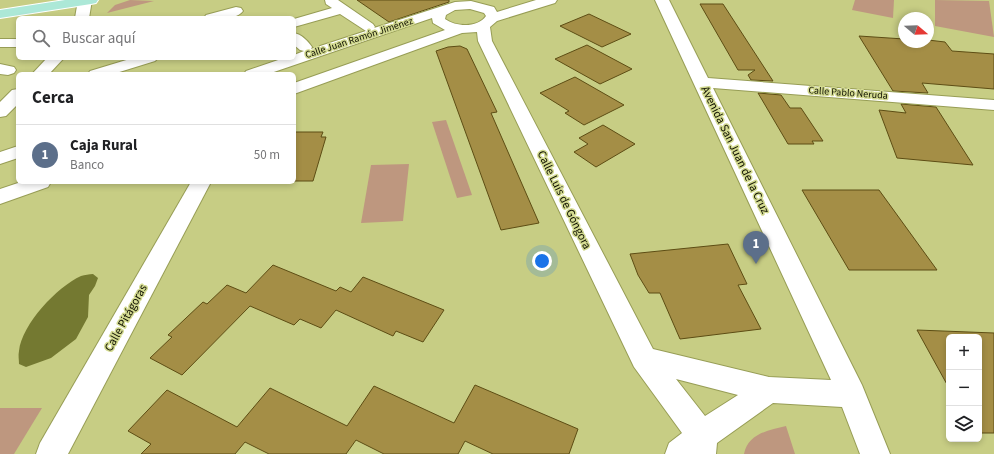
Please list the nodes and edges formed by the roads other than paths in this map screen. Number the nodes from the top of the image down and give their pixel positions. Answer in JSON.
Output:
{"nodes":[{"id":1,"x":87,"y":0,"type":"edge"},
{"id":2,"x":224,"y":0,"type":"edge"},
{"id":3,"x":330,"y":0,"type":"edge"},
{"id":4,"x":484,"y":0,"type":"edge"},
{"id":5,"x":550,"y":0,"type":"edge"},
{"id":6,"x":662,"y":0,"type":"edge"},
{"id":7,"x":469,"y":2,"type":"edge"},
{"id":8,"x":449,"y":6,"type":"edge"},
{"id":9,"x":342,"y":9,"type":"junction"},
{"id":10,"x":0,"y":14,"type":"edge"},
{"id":11,"x":240,"y":15,"type":"edge"},
{"id":12,"x":83,"y":16,"type":"edge"},
{"id":13,"x":296,"y":22,"type":"edge"},
{"id":14,"x":368,"y":27,"type":"dead end"},
{"id":15,"x":487,"y":28,"type":"junction"},
{"id":16,"x":460,"y":29,"type":"junction"},
{"id":17,"x":0,"y":43,"type":"edge"},
{"id":18,"x":16,"y":43,"type":"edge"},
{"id":19,"x":296,"y":59,"type":"edge"},
{"id":20,"x":54,"y":60,"type":"edge"},
{"id":21,"x":143,"y":60,"type":"edge"},
{"id":22,"x":293,"y":60,"type":"edge"},
{"id":23,"x":42,"y":72,"type":"edge"},
{"id":24,"x":103,"y":72,"type":"edge"},
{"id":25,"x":258,"y":72,"type":"edge"},
{"id":26,"x":702,"y":82,"type":"junction"},
{"id":27,"x":296,"y":88,"type":"edge"},
{"id":28,"x":16,"y":96,"type":"edge"},
{"id":29,"x":994,"y":105,"type":"edge"},
{"id":30,"x":0,"y":112,"type":"edge"},
{"id":31,"x":16,"y":153,"type":"edge"},
{"id":32,"x":0,"y":158,"type":"edge"},
{"id":33,"x":35,"y":184,"type":"edge"},
{"id":34,"x":200,"y":184,"type":"edge"},
{"id":35,"x":0,"y":197,"type":"edge"},
{"id":36,"x":644,"y":358,"type":"junction"},
{"id":37,"x":769,"y":390,"type":"junction"},
{"id":38,"x":852,"y":394,"type":"junction"},
{"id":39,"x":872,"y":446,"type":"edge"},
{"id":40,"x":695,"y":448,"type":"edge"},
{"id":41,"x":51,"y":454,"type":"edge"},
{"id":42,"x":893,"y":454,"type":"edge"}],
"edges":[{"from":1,"to":10,"type":"main road"},
{"from":1,"to":12,"type":"street"},
{"from":2,"to":11,"type":"street"},
{"from":3,"to":9,"type":"street"},
{"from":4,"to":7,"type":"street"},
{"from":5,"to":15,"type":"street"},
{"from":6,"to":26,"type":"street","name":"Avenida San Juan de la Cruz"},
{"from":7,"to":8,"type":"street","name":"Calle Luis de Góngora"},
{"from":7,"to":15,"type":"street","name":"Calle Luis de Góngora"},
{"from":8,"to":16,"type":"street"},
{"from":8,"to":19,"type":"street","name":"Calle Juan Ramón Jiménez"},
{"from":9,"to":13,"type":"street"},
{"from":9,"to":14,"type":"street"},
{"from":15,"to":16,"type":"street"},
{"from":15,"to":36,"type":"street","name":"Calle Luis de Góngora"},
{"from":16,"to":27,"type":"street","name":"Calle Juan Ramón Jiménez"},
{"from":17,"to":18,"type":"street"},
{"from":20,"to":23,"type":"street"},
{"from":21,"to":24,"type":"street"},
{"from":22,"to":25,"type":"street","name":"Calle Juan Ramón Jiménez"},
{"from":26,"to":29,"type":"street","name":"Calle Pablo Neruda"},
{"from":26,"to":38,"type":"street","name":"Avenida San Juan de la Cruz"},
{"from":28,"to":30,"type":"street"},
{"from":31,"to":32,"type":"street"},
{"from":33,"to":35,"type":"street"},
{"from":34,"to":41,"type":"street","name":"Calle Pitágoras"},
{"from":36,"to":37,"type":"street"},
{"from":36,"to":40,"type":"street","name":"Calle Luis de Góngora"},
{"from":37,"to":38,"type":"street"},
{"from":37,"to":40,"type":"street"},
{"from":38,"to":39,"type":"street","name":"Avenida San Juan de la Cruz"},
{"from":39,"to":42,"type":"street"}]}
